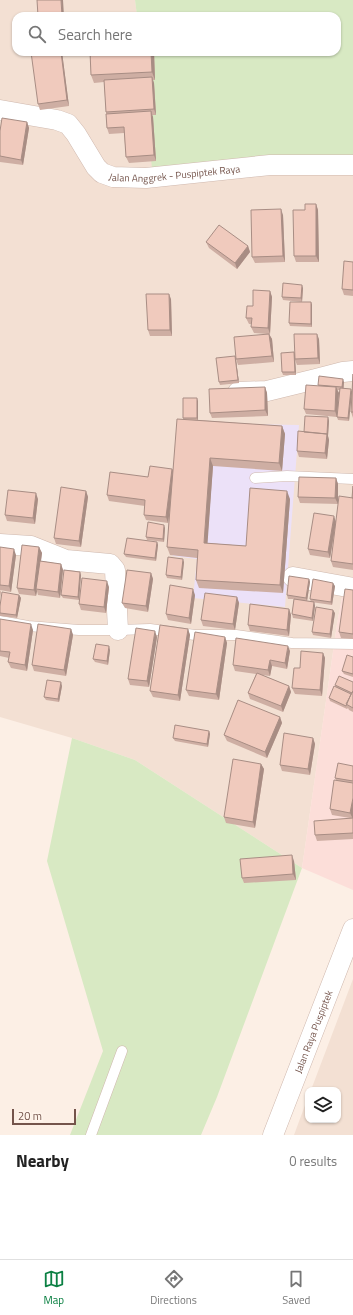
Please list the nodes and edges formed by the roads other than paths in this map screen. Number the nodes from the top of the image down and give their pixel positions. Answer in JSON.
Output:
{"nodes":[{"id":1,"x":0,"y":110,"type":"edge"},
{"id":2,"x":353,"y":166,"type":"edge"},
{"id":3,"x":353,"y":371,"type":"edge"},
{"id":4,"x":217,"y":392,"type":"edge"},
{"id":5,"x":255,"y":478,"type":"dead end"},
{"id":6,"x":353,"y":479,"type":"edge"},
{"id":7,"x":0,"y":544,"type":"edge"},
{"id":8,"x":293,"y":577,"type":"edge"},
{"id":9,"x":353,"y":588,"type":"edge"},
{"id":10,"x":0,"y":621,"type":"edge"},
{"id":11,"x":118,"y":630,"type":"junction"},
{"id":12,"x":353,"y":644,"type":"edge"},
{"id":13,"x":353,"y":928,"type":"edge"},
{"id":14,"x":122,"y":1051,"type":"dead end"},
{"id":15,"x":91,"y":1135,"type":"edge"},
{"id":16,"x":273,"y":1135,"type":"edge"}],
"edges":[{"from":1,"to":2,"type":"street","name":"Jalan Anggrek - Puspiptek Raya"},
{"from":3,"to":4,"type":"street"},
{"from":5,"to":6,"type":"lane"},
{"from":7,"to":11,"type":"street"},
{"from":8,"to":9,"type":"street"},
{"from":10,"to":11,"type":"lane"},
{"from":11,"to":12,"type":"lane"},
{"from":13,"to":16,"type":"street","name":"Jalan Raya Puspiptek"},
{"from":14,"to":15,"type":"lane"}]}
